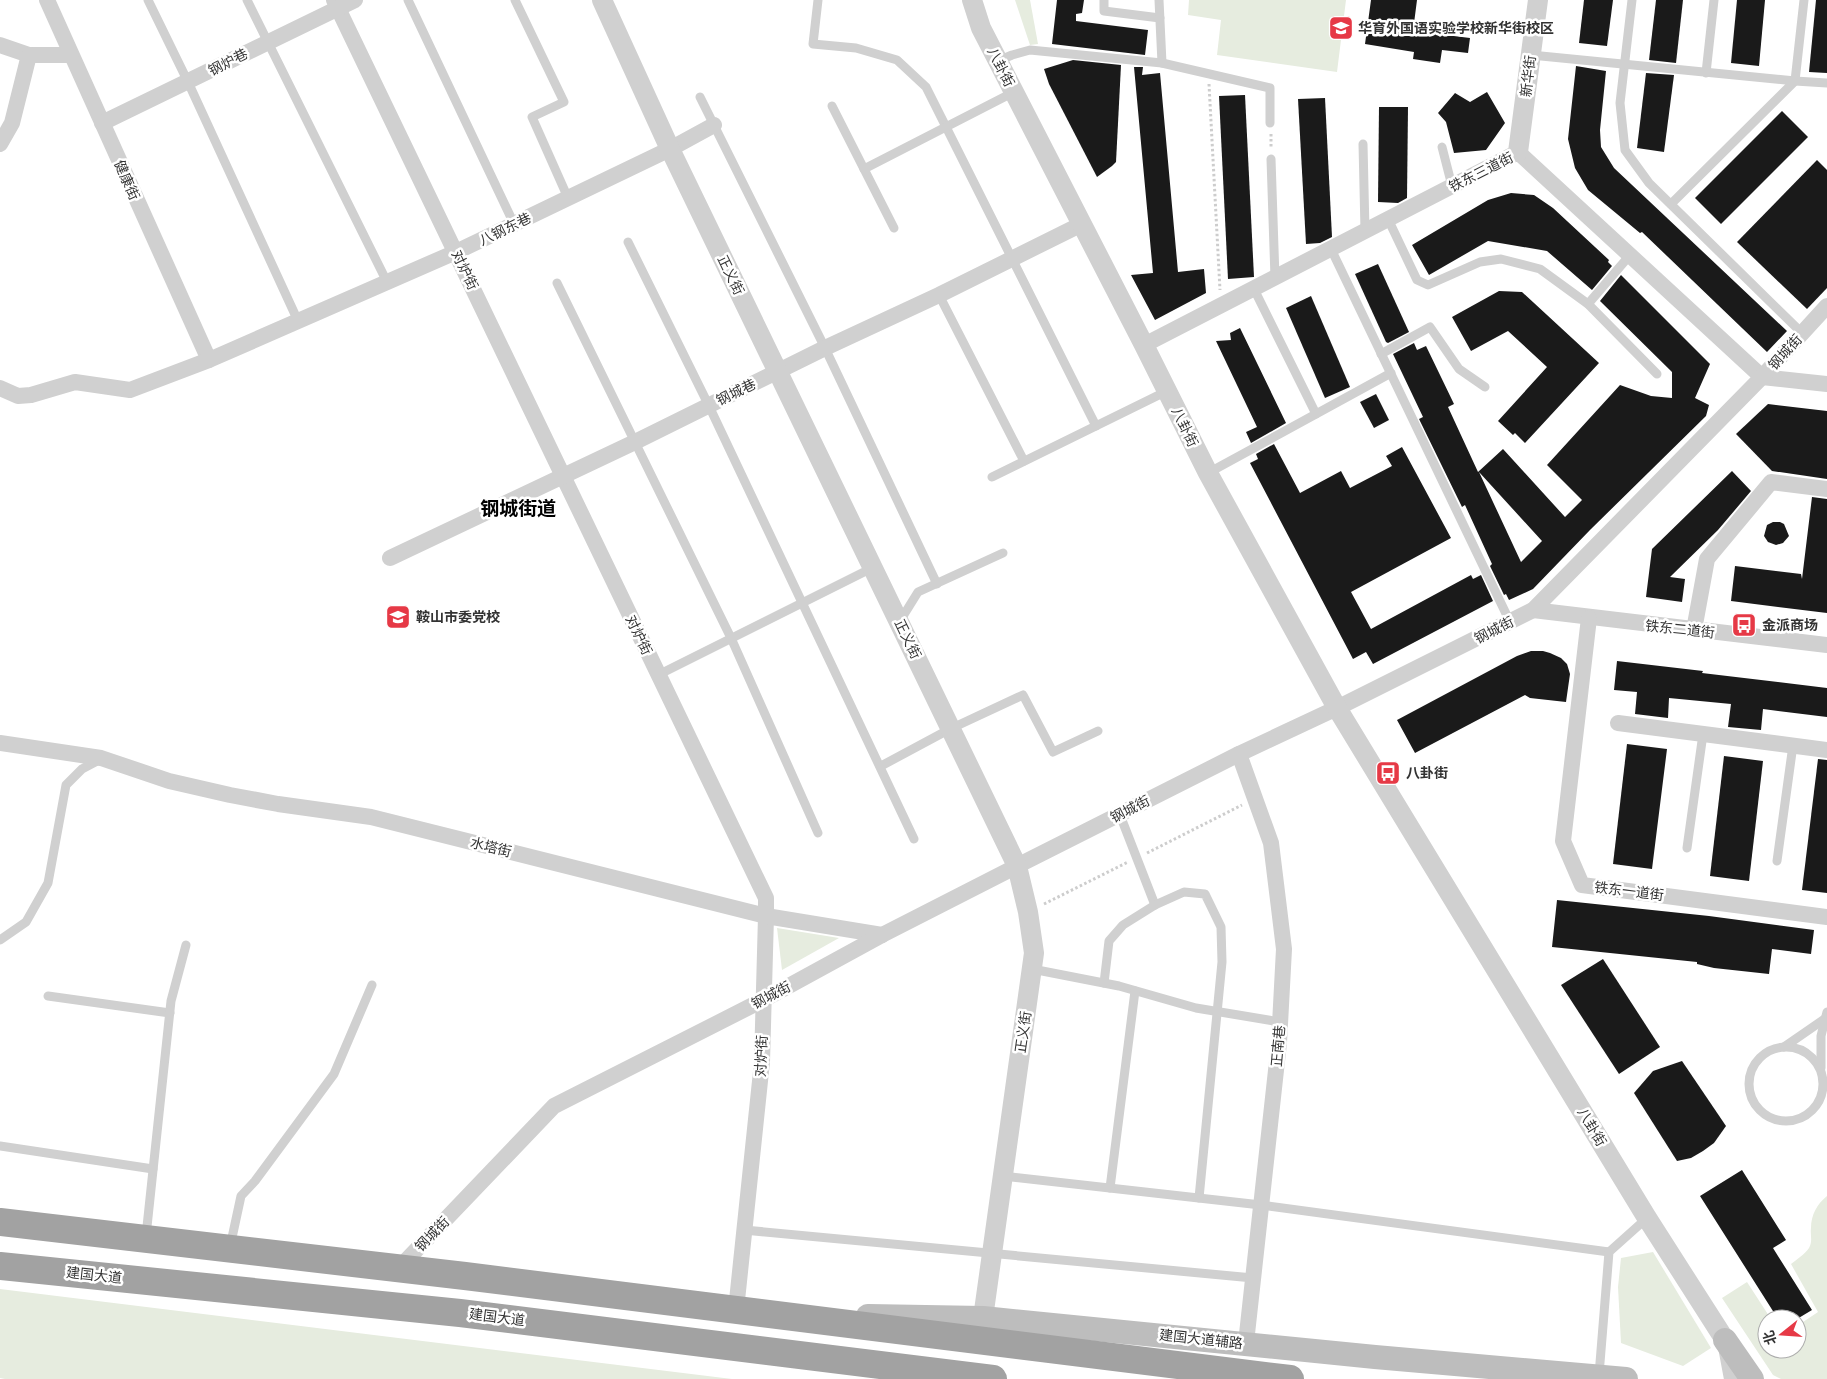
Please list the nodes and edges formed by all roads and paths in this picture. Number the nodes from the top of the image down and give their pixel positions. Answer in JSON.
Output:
{"nodes":[{"id":1,"x":47,"y":0,"type":"edge"},
{"id":2,"x":148,"y":0,"type":"edge"},
{"id":3,"x":247,"y":0,"type":"edge"},
{"id":4,"x":355,"y":0,"type":"edge"},
{"id":5,"x":408,"y":0,"type":"edge"},
{"id":6,"x":515,"y":0,"type":"edge"},
{"id":7,"x":602,"y":0,"type":"edge"},
{"id":8,"x":818,"y":0,"type":"edge"},
{"id":9,"x":972,"y":0,"type":"edge"},
{"id":10,"x":1104,"y":0,"type":"edge"},
{"id":11,"x":1159,"y":0,"type":"edge"},
{"id":12,"x":1538,"y":0,"type":"edge"},
{"id":13,"x":1632,"y":0,"type":"edge"},
{"id":14,"x":1714,"y":0,"type":"edge"},
{"id":15,"x":1804,"y":0,"type":"edge"},
{"id":16,"x":336,"y":4,"type":"edge"},
{"id":17,"x":1160,"y":18,"type":"junction"},
{"id":18,"x":268,"y":42,"type":"junction"},
{"id":19,"x":0,"y":45,"type":"edge"},
{"id":20,"x":29,"y":55,"type":"junction"},
{"id":21,"x":72,"y":55,"type":"junction"},
{"id":22,"x":1531,"y":55,"type":"junction"},
{"id":23,"x":998,"y":61,"type":"junction"},
{"id":24,"x":1162,"y":62,"type":"junction"},
{"id":25,"x":1624,"y":64,"type":"junction"},
{"id":26,"x":1706,"y":72,"type":"junction"},
{"id":27,"x":1208,"y":74,"type":"junction"},
{"id":28,"x":188,"y":82,"type":"junction"},
{"id":29,"x":1796,"y":82,"type":"junction"},
{"id":30,"x":1827,"y":83,"type":"edge"},
{"id":31,"x":1014,"y":92,"type":"junction"},
{"id":32,"x":700,"y":97,"type":"dead end"},
{"id":33,"x":832,"y":106,"type":"dead end"},
{"id":34,"x":1270,"y":123,"type":"joint"},
{"id":35,"x":102,"y":124,"type":"junction"},
{"id":36,"x":714,"y":125,"type":"junction"},
{"id":37,"x":947,"y":127,"type":"junction"},
{"id":38,"x":0,"y":144,"type":"edge"},
{"id":39,"x":1364,"y":144,"type":"dead end"},
{"id":40,"x":1442,"y":147,"type":"dead end"},
{"id":41,"x":670,"y":149,"type":"junction"},
{"id":42,"x":1518,"y":152,"type":"junction"},
{"id":43,"x":1271,"y":158,"type":"joint"},
{"id":44,"x":864,"y":169,"type":"junction"},
{"id":45,"x":1452,"y":186,"type":"junction"},
{"id":46,"x":568,"y":198,"type":"junction"},
{"id":47,"x":1671,"y":204,"type":"junction"},
{"id":48,"x":1388,"y":220,"type":"junction"},
{"id":49,"x":514,"y":224,"type":"junction"},
{"id":50,"x":1082,"y":224,"type":"junction"},
{"id":51,"x":894,"y":228,"type":"dead end"},
{"id":52,"x":1365,"y":231,"type":"junction"},
{"id":53,"x":628,"y":242,"type":"dead end"},
{"id":54,"x":1331,"y":249,"type":"junction"},
{"id":55,"x":456,"y":252,"type":"junction"},
{"id":56,"x":1630,"y":255,"type":"junction"},
{"id":57,"x":1014,"y":259,"type":"junction"},
{"id":58,"x":1275,"y":278,"type":"junction"},
{"id":59,"x":387,"y":282,"type":"junction"},
{"id":60,"x":557,"y":283,"type":"dead end"},
{"id":61,"x":1254,"y":289,"type":"junction"},
{"id":62,"x":939,"y":295,"type":"junction"},
{"id":63,"x":1588,"y":304,"type":"junction"},
{"id":64,"x":1221,"y":306,"type":"junction"},
{"id":65,"x":1827,"y":306,"type":"edge"},
{"id":66,"x":298,"y":321,"type":"junction"},
{"id":67,"x":1802,"y":333,"type":"junction"},
{"id":68,"x":1144,"y":345,"type":"junction"},
{"id":69,"x":825,"y":348,"type":"junction"},
{"id":70,"x":1381,"y":354,"type":"junction"},
{"id":71,"x":209,"y":360,"type":"junction"},
{"id":72,"x":777,"y":372,"type":"junction"},
{"id":73,"x":1391,"y":373,"type":"junction"},
{"id":74,"x":1657,"y":374,"type":"dead end"},
{"id":75,"x":1762,"y":377,"type":"junction"},
{"id":76,"x":1827,"y":384,"type":"edge"},
{"id":77,"x":1485,"y":387,"type":"dead end"},
{"id":78,"x":0,"y":388,"type":"edge"},
{"id":79,"x":1167,"y":391,"type":"junction"},
{"id":80,"x":709,"y":406,"type":"junction"},
{"id":81,"x":1316,"y":414,"type":"junction"},
{"id":82,"x":1096,"y":426,"type":"junction"},
{"id":83,"x":635,"y":442,"type":"junction"},
{"id":84,"x":1024,"y":461,"type":"junction"},
{"id":85,"x":1208,"y":474,"type":"junction"},
{"id":86,"x":563,"y":476,"type":"junction"},
{"id":87,"x":992,"y":477,"type":"dead end"},
{"id":88,"x":1827,"y":489,"type":"edge"},
{"id":89,"x":1003,"y":553,"type":"dead end"},
{"id":90,"x":390,"y":558,"type":"dead end"},
{"id":91,"x":872,"y":568,"type":"junction"},
{"id":92,"x":937,"y":584,"type":"junction"},
{"id":93,"x":802,"y":603,"type":"junction"},
{"id":94,"x":1533,"y":610,"type":"junction"},
{"id":95,"x":1589,"y":618,"type":"junction"},
{"id":96,"x":899,"y":621,"type":"junction"},
{"id":97,"x":1510,"y":622,"type":"junction"},
{"id":98,"x":1694,"y":630,"type":"junction"},
{"id":99,"x":731,"y":638,"type":"junction"},
{"id":100,"x":1827,"y":645,"type":"edge"},
{"id":101,"x":658,"y":675,"type":"junction"},
{"id":102,"x":1337,"y":708,"type":"junction"},
{"id":103,"x":1618,"y":723,"type":"dead end"},
{"id":104,"x":950,"y":728,"type":"junction"},
{"id":105,"x":1098,"y":731,"type":"dead end"},
{"id":106,"x":1703,"y":734,"type":"junction"},
{"id":107,"x":0,"y":743,"type":"edge"},
{"id":108,"x":1792,"y":745,"type":"junction"},
{"id":109,"x":1827,"y":750,"type":"edge"},
{"id":110,"x":1239,"y":754,"type":"junction"},
{"id":111,"x":101,"y":758,"type":"junction"},
{"id":112,"x":881,"y":766,"type":"junction"},
{"id":113,"x":1120,"y":814,"type":"junction"},
{"id":114,"x":818,"y":833,"type":"dead end"},
{"id":115,"x":914,"y":839,"type":"dead end"},
{"id":116,"x":1687,"y":848,"type":"dead end"},
{"id":117,"x":1777,"y":861,"type":"dead end"},
{"id":118,"x":1017,"y":866,"type":"junction"},
{"id":119,"x":1155,"y":905,"type":"junction"},
{"id":120,"x":766,"y":916,"type":"junction"},
{"id":121,"x":1827,"y":917,"type":"edge"},
{"id":122,"x":882,"y":935,"type":"junction"},
{"id":123,"x":0,"y":940,"type":"edge"},
{"id":124,"x":186,"y":945,"type":"dead end"},
{"id":125,"x":1032,"y":970,"type":"junction"},
{"id":126,"x":1104,"y":983,"type":"junction"},
{"id":127,"x":372,"y":985,"type":"dead end"},
{"id":128,"x":1135,"y":991,"type":"junction"},
{"id":129,"x":48,"y":996,"type":"dead end"},
{"id":130,"x":763,"y":1000,"type":"junction"},
{"id":131,"x":1218,"y":1012,"type":"junction"},
{"id":132,"x":170,"y":1014,"type":"junction"},
{"id":133,"x":1826,"y":1015,"type":"edge"},
{"id":134,"x":1280,"y":1022,"type":"junction"},
{"id":135,"x":1784,"y":1047,"type":"junction"},
{"id":136,"x":1821,"y":1072,"type":"junction"},
{"id":137,"x":0,"y":1146,"type":"edge"},
{"id":138,"x":153,"y":1169,"type":"junction"},
{"id":139,"x":1003,"y":1176,"type":"junction"},
{"id":140,"x":1110,"y":1188,"type":"junction"},
{"id":141,"x":1199,"y":1198,"type":"junction"},
{"id":142,"x":1261,"y":1205,"type":"junction"},
{"id":143,"x":1647,"y":1218,"type":"junction"},
{"id":144,"x":0,"y":1222,"type":"edge"},
{"id":145,"x":744,"y":1230,"type":"junction"},
{"id":146,"x":146,"y":1239,"type":"junction"},
{"id":147,"x":230,"y":1248,"type":"junction"},
{"id":148,"x":1609,"y":1252,"type":"junction"},
{"id":149,"x":991,"y":1254,"type":"junction"},
{"id":150,"x":0,"y":1266,"type":"edge"},
{"id":151,"x":399,"y":1268,"type":"junction"},
{"id":152,"x":1253,"y":1278,"type":"junction"},
{"id":153,"x":736,"y":1310,"type":"junction"},
{"id":154,"x":774,"y":1315,"type":"junction"},
{"id":155,"x":983,"y":1318,"type":"junction"},
{"id":156,"x":1725,"y":1340,"type":"junction"},
{"id":157,"x":1246,"y":1343,"type":"junction"},
{"id":158,"x":760,"y":1350,"type":"junction"},
{"id":159,"x":1599,"y":1376,"type":"junction"},
{"id":160,"x":886,"y":1379,"type":"edge"},
{"id":161,"x":993,"y":1379,"type":"edge"},
{"id":162,"x":1290,"y":1379,"type":"edge"},
{"id":163,"x":1626,"y":1379,"type":"edge"},
{"id":164,"x":1732,"y":1379,"type":"edge"},
{"id":165,"x":1752,"y":1379,"type":"edge"}],
"edges":[{"from":1,"to":21,"type":"street","name":"健康街"},
{"from":2,"to":28,"type":"lane"},
{"from":3,"to":18,"type":"lane"},
{"from":4,"to":16,"type":"street","name":"钢炉巷"},
{"from":5,"to":49,"type":"lane"},
{"from":6,"to":46,"type":"lane"},
{"from":7,"to":41,"type":"street","name":"正义街"},
{"from":8,"to":37,"type":"lane"},
{"from":9,"to":23,"type":"street","name":"八卦街"},
{"from":10,"to":17,"type":"lane"},
{"from":11,"to":17,"type":"lane"},
{"from":12,"to":22,"type":"street","name":"新华街"},
{"from":13,"to":25,"type":"lane"},
{"from":14,"to":26,"type":"lane"},
{"from":15,"to":29,"type":"lane"},
{"from":16,"to":18,"type":"street","name":"钢炉巷"},
{"from":16,"to":55,"type":"street","name":"对炉街"},
{"from":17,"to":24,"type":"lane"},
{"from":18,"to":28,"type":"street","name":"钢炉巷"},
{"from":18,"to":59,"type":"lane"},
{"from":19,"to":20,"type":"street"},
{"from":20,"to":21,"type":"street"},
{"from":20,"to":38,"type":"street"},
{"from":21,"to":35,"type":"street","name":"健康街"},
{"from":22,"to":25,"type":"lane"},
{"from":22,"to":42,"type":"street","name":"新华街"},
{"from":23,"to":24,"type":"lane"},
{"from":23,"to":31,"type":"street","name":"八卦街"},
{"from":24,"to":27,"type":"lane"},
{"from":25,"to":26,"type":"lane"},
{"from":25,"to":47,"type":"lane"},
{"from":26,"to":29,"type":"lane"},
{"from":27,"to":34,"type":"lane"},
{"from":27,"to":64,"type":"path"},
{"from":28,"to":35,"type":"street","name":"钢炉巷"},
{"from":28,"to":66,"type":"lane"},
{"from":29,"to":30,"type":"lane"},
{"from":29,"to":47,"type":"lane"},
{"from":31,"to":37,"type":"lane"},
{"from":31,"to":50,"type":"street","name":"八卦街"},
{"from":32,"to":36,"type":"lane"},
{"from":33,"to":44,"type":"lane"},
{"from":34,"to":43,"type":"path"},
{"from":35,"to":71,"type":"street","name":"健康街"},
{"from":36,"to":41,"type":"street","name":"八钢东巷"},
{"from":36,"to":69,"type":"lane"},
{"from":37,"to":44,"type":"lane"},
{"from":37,"to":57,"type":"lane"},
{"from":39,"to":52,"type":"lane"},
{"from":40,"to":45,"type":"lane"},
{"from":41,"to":46,"type":"street","name":"八钢东巷"},
{"from":41,"to":72,"type":"street","name":"正义街"},
{"from":42,"to":45,"type":"street","name":"铁东三道街"},
{"from":42,"to":56,"type":"street","name":"铁东三道街"},
{"from":43,"to":58,"type":"lane"},
{"from":44,"to":51,"type":"lane"},
{"from":45,"to":48,"type":"street","name":"铁东三道街"},
{"from":46,"to":49,"type":"street","name":"八钢东巷"},
{"from":47,"to":67,"type":"lane"},
{"from":48,"to":52,"type":"street","name":"铁东三道街"},
{"from":48,"to":63,"type":"lane"},
{"from":49,"to":55,"type":"street","name":"八钢东巷"},
{"from":50,"to":57,"type":"street","name":"钢城巷"},
{"from":50,"to":68,"type":"street","name":"八卦街"},
{"from":52,"to":54,"type":"street","name":"铁东三道街"},
{"from":53,"to":80,"type":"lane"},
{"from":54,"to":58,"type":"street","name":"铁东三道街"},
{"from":54,"to":70,"type":"lane"},
{"from":55,"to":59,"type":"street","name":"八钢东巷"},
{"from":55,"to":86,"type":"street","name":"对炉街"},
{"from":56,"to":63,"type":"lane"},
{"from":56,"to":75,"type":"street","name":"铁东三道街"},
{"from":57,"to":62,"type":"street","name":"钢城巷"},
{"from":57,"to":82,"type":"lane"},
{"from":58,"to":61,"type":"street","name":"铁东三道街"},
{"from":59,"to":66,"type":"street","name":"八钢东巷"},
{"from":60,"to":83,"type":"lane"},
{"from":61,"to":64,"type":"street","name":"铁东三道街"},
{"from":61,"to":81,"type":"lane"},
{"from":62,"to":69,"type":"street","name":"钢城巷"},
{"from":62,"to":84,"type":"lane"},
{"from":63,"to":74,"type":"lane"},
{"from":64,"to":68,"type":"street","name":"铁东三道街"},
{"from":65,"to":67,"type":"street","name":"钢城街"},
{"from":66,"to":71,"type":"street","name":"八钢东巷"},
{"from":67,"to":75,"type":"street","name":"钢城街"},
{"from":68,"to":79,"type":"street","name":"八卦街"},
{"from":69,"to":72,"type":"street","name":"钢城巷"},
{"from":69,"to":92,"type":"lane"},
{"from":70,"to":73,"type":"lane"},
{"from":70,"to":77,"type":"lane"},
{"from":71,"to":78,"type":"street","name":"八钢东巷"},
{"from":72,"to":80,"type":"street","name":"钢城巷"},
{"from":72,"to":91,"type":"street","name":"正义街"},
{"from":73,"to":81,"type":"lane"},
{"from":73,"to":97,"type":"lane"},
{"from":75,"to":76,"type":"street"},
{"from":75,"to":94,"type":"street","name":"钢城街"},
{"from":79,"to":82,"type":"lane"},
{"from":79,"to":85,"type":"street","name":"八卦街"},
{"from":80,"to":83,"type":"street","name":"钢城巷"},
{"from":80,"to":93,"type":"lane"},
{"from":81,"to":85,"type":"lane"},
{"from":82,"to":84,"type":"lane"},
{"from":83,"to":86,"type":"street","name":"钢城巷"},
{"from":83,"to":99,"type":"lane"},
{"from":84,"to":87,"type":"lane"},
{"from":85,"to":102,"type":"street","name":"八卦街"},
{"from":86,"to":90,"type":"street","name":"钢城巷"},
{"from":86,"to":101,"type":"street","name":"对炉街"},
{"from":88,"to":98,"type":"street"},
{"from":89,"to":92,"type":"lane"},
{"from":91,"to":93,"type":"lane"},
{"from":91,"to":96,"type":"street","name":"正义街"},
{"from":92,"to":96,"type":"lane"},
{"from":93,"to":99,"type":"lane"},
{"from":93,"to":112,"type":"lane"},
{"from":94,"to":95,"type":"street","name":"铁东二道街"},
{"from":94,"to":97,"type":"street","name":"钢城街"},
{"from":95,"to":98,"type":"street","name":"铁东二道街"},
{"from":95,"to":121,"type":"street","name":"铁东一道街"},
{"from":96,"to":104,"type":"street","name":"正义街"},
{"from":97,"to":102,"type":"street","name":"钢城街"},
{"from":98,"to":100,"type":"street","name":"铁东二道街"},
{"from":99,"to":101,"type":"lane"},
{"from":99,"to":114,"type":"lane"},
{"from":101,"to":120,"type":"street","name":"对炉街"},
{"from":102,"to":110,"type":"street","name":"钢城街"},
{"from":102,"to":143,"type":"street","name":"八卦街"},
{"from":103,"to":106,"type":"street"},
{"from":104,"to":105,"type":"lane"},
{"from":104,"to":112,"type":"lane"},
{"from":104,"to":118,"type":"street","name":"正义街"},
{"from":106,"to":108,"type":"street"},
{"from":106,"to":116,"type":"lane"},
{"from":107,"to":111,"type":"street","name":"水塔街"},
{"from":108,"to":109,"type":"street"},
{"from":108,"to":117,"type":"lane"},
{"from":110,"to":113,"type":"street","name":"钢城街"},
{"from":110,"to":134,"type":"street","name":"正南巷"},
{"from":111,"to":120,"type":"street","name":"水塔街"},
{"from":111,"to":123,"type":"lane"},
{"from":112,"to":115,"type":"lane"},
{"from":113,"to":118,"type":"street","name":"钢城街"},
{"from":113,"to":119,"type":"lane"},
{"from":118,"to":122,"type":"street","name":"钢城街"},
{"from":118,"to":125,"type":"street","name":"正义街"},
{"from":119,"to":126,"type":"lane"},
{"from":119,"to":131,"type":"lane"},
{"from":120,"to":122,"type":"street","name":"水塔街"},
{"from":120,"to":130,"type":"street","name":"对炉街"},
{"from":122,"to":130,"type":"street","name":"钢城街"},
{"from":124,"to":132,"type":"lane"},
{"from":125,"to":126,"type":"lane"},
{"from":125,"to":139,"type":"street","name":"正义街"},
{"from":126,"to":128,"type":"lane"},
{"from":127,"to":147,"type":"lane"},
{"from":128,"to":131,"type":"lane"},
{"from":128,"to":140,"type":"lane"},
{"from":129,"to":132,"type":"lane"},
{"from":130,"to":145,"type":"street","name":"对炉街"},
{"from":130,"to":151,"type":"street","name":"钢城街"},
{"from":131,"to":134,"type":"lane"},
{"from":131,"to":141,"type":"lane"},
{"from":132,"to":138,"type":"lane"},
{"from":133,"to":135,"type":"lane"},
{"from":133,"to":136,"type":"lane"},
{"from":134,"to":142,"type":"street","name":"正南巷"},
{"from":135,"to":136,"type":"lane"},
{"from":135,"to":136,"type":"lane"},
{"from":137,"to":138,"type":"lane"},
{"from":138,"to":146,"type":"lane"},
{"from":139,"to":140,"type":"lane"},
{"from":139,"to":149,"type":"street","name":"正义街"},
{"from":140,"to":141,"type":"lane"},
{"from":141,"to":142,"type":"lane"},
{"from":142,"to":148,"type":"lane"},
{"from":142,"to":152,"type":"street","name":"正南巷"},
{"from":143,"to":148,"type":"lane"},
{"from":143,"to":156,"type":"street","name":"八卦街"},
{"from":144,"to":146,"type":"highway"},
{"from":145,"to":149,"type":"lane"},
{"from":145,"to":153,"type":"street","name":"对炉街"},
{"from":146,"to":147,"type":"highway"},
{"from":147,"to":151,"type":"highway"},
{"from":148,"to":159,"type":"lane"},
{"from":149,"to":152,"type":"lane"},
{"from":149,"to":155,"type":"street","name":"正义街"},
{"from":150,"to":158,"type":"highway","name":"建国大道"},
{"from":151,"to":153,"type":"highway"},
{"from":152,"to":157,"type":"street","name":"正南巷"},
{"from":153,"to":154,"type":"highway"},
{"from":154,"to":155,"type":"main road","name":"建国大道辅路"},
{"from":154,"to":162,"type":"highway"},
{"from":155,"to":157,"type":"main road","name":"建国大道辅路"},
{"from":156,"to":164,"type":"street"},
{"from":156,"to":165,"type":"main road","name":"八卦街"},
{"from":157,"to":159,"type":"main road","name":"建国大道辅路"},
{"from":158,"to":160,"type":"main road"},
{"from":158,"to":161,"type":"highway","name":"建国大道"},
{"from":159,"to":163,"type":"main road","name":"建国大道辅路"}]}
